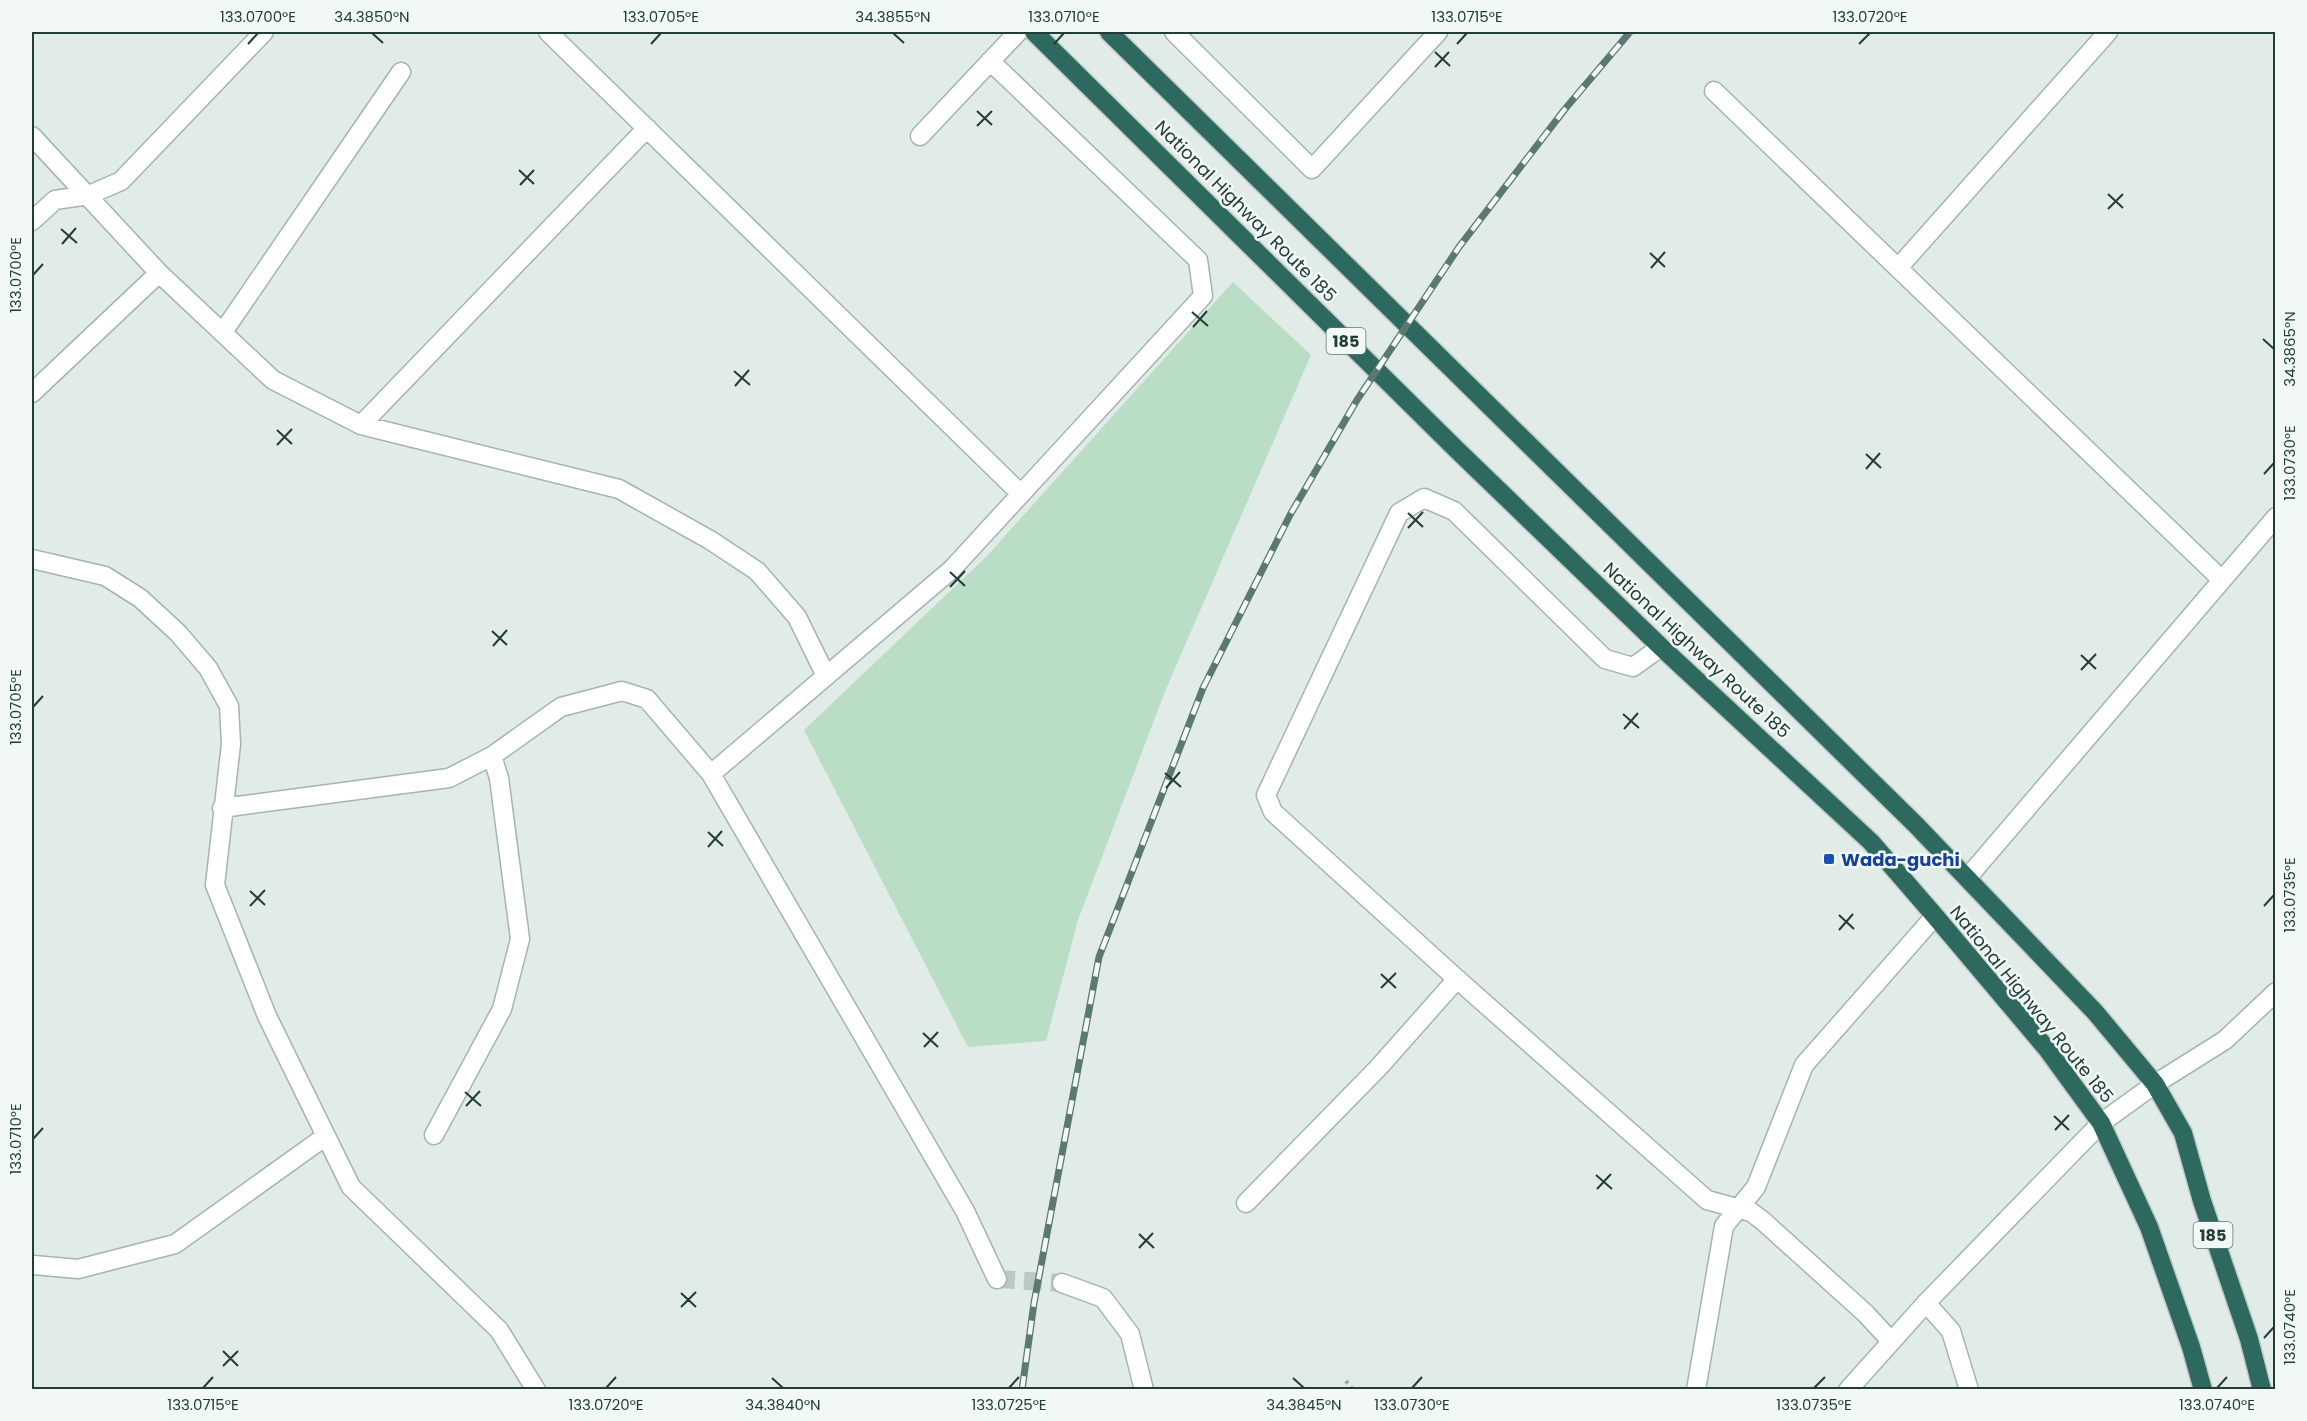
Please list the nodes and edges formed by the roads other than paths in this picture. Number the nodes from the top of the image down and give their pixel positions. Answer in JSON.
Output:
{"nodes":[{"id":1,"x":264,"y":32,"type":"edge"},
{"id":2,"x":548,"y":32,"type":"edge"},
{"id":3,"x":1018,"y":32,"type":"edge"},
{"id":4,"x":1034,"y":32,"type":"edge"},
{"id":5,"x":1109,"y":32,"type":"edge"},
{"id":6,"x":1174,"y":32,"type":"edge"},
{"id":7,"x":1438,"y":32,"type":"edge"},
{"id":8,"x":2108,"y":32,"type":"edge"},
{"id":9,"x":990,"y":61,"type":"junction"},
{"id":10,"x":401,"y":72,"type":"dead end"},
{"id":11,"x":1714,"y":91,"type":"dead end"},
{"id":12,"x":647,"y":128,"type":"junction"},
{"id":13,"x":32,"y":136,"type":"edge"},
{"id":14,"x":920,"y":136,"type":"dead end"},
{"id":15,"x":89,"y":195,"type":"junction"},
{"id":16,"x":32,"y":221,"type":"edge"},
{"id":17,"x":1898,"y":268,"type":"junction"},
{"id":18,"x":159,"y":273,"type":"junction"},
{"id":19,"x":223,"y":332,"type":"junction"},
{"id":20,"x":32,"y":393,"type":"edge"},
{"id":21,"x":361,"y":425,"type":"junction"},
{"id":22,"x":1021,"y":494,"type":"junction"},
{"id":23,"x":2276,"y":517,"type":"edge"},
{"id":24,"x":32,"y":559,"type":"edge"},
{"id":25,"x":2222,"y":580,"type":"junction"},
{"id":26,"x":1662,"y":648,"type":"junction"},
{"id":27,"x":826,"y":676,"type":"junction"},
{"id":28,"x":492,"y":756,"type":"junction"},
{"id":29,"x":711,"y":774,"type":"junction"},
{"id":30,"x":222,"y":808,"type":"junction"},
{"id":31,"x":1968,"y":876,"type":"junction"},
{"id":32,"x":1935,"y":916,"type":"junction"},
{"id":33,"x":1457,"y":979,"type":"junction"},
{"id":34,"x":2276,"y":992,"type":"edge"},
{"id":35,"x":2155,"y":1084,"type":"junction"},
{"id":36,"x":2101,"y":1123,"type":"junction"},
{"id":37,"x":435,"y":1135,"type":"dead end"},
{"id":38,"x":326,"y":1136,"type":"junction"},
{"id":39,"x":1246,"y":1203,"type":"dead end"},
{"id":40,"x":1738,"y":1207,"type":"junction"},
{"id":41,"x":34,"y":1265,"type":"dead end"},
{"id":42,"x":997,"y":1279,"type":"dead end"},
{"id":43,"x":1062,"y":1283,"type":"tunnel mouth"},
{"id":44,"x":1926,"y":1303,"type":"junction"},
{"id":45,"x":1891,"y":1341,"type":"junction"},
{"id":46,"x":536,"y":1389,"type":"edge"},
{"id":47,"x":1144,"y":1389,"type":"edge"},
{"id":48,"x":1696,"y":1389,"type":"edge"},
{"id":49,"x":1848,"y":1389,"type":"edge"},
{"id":50,"x":1969,"y":1389,"type":"edge"},
{"id":51,"x":2203,"y":1389,"type":"edge"},
{"id":52,"x":2262,"y":1389,"type":"edge"}],
"edges":[{"from":1,"to":15,"type":"street"},
{"from":2,"to":12,"type":"street"},
{"from":3,"to":9,"type":"street"},
{"from":4,"to":26,"type":"highway","name":"National Highway Route 185","number":"185"},
{"from":5,"to":31,"type":"highway","name":"National Highway Route 185","number":"185"},
{"from":6,"to":7,"type":"street"},
{"from":8,"to":17,"type":"street"},
{"from":9,"to":14,"type":"street"},
{"from":9,"to":22,"type":"street"},
{"from":10,"to":19,"type":"street"},
{"from":11,"to":17,"type":"street"},
{"from":12,"to":21,"type":"street"},
{"from":12,"to":22,"type":"street"},
{"from":13,"to":15,"type":"street"},
{"from":15,"to":16,"type":"street"},
{"from":15,"to":18,"type":"street"},
{"from":17,"to":25,"type":"street"},
{"from":18,"to":19,"type":"street"},
{"from":18,"to":20,"type":"street"},
{"from":19,"to":21,"type":"street"},
{"from":21,"to":27,"type":"street"},
{"from":22,"to":27,"type":"street"},
{"from":23,"to":25,"type":"street"},
{"from":24,"to":30,"type":"street"},
{"from":25,"to":31,"type":"street"},
{"from":26,"to":32,"type":"highway","name":"National Highway Route 185","number":"185"},
{"from":26,"to":33,"type":"street"},
{"from":27,"to":29,"type":"street"},
{"from":28,"to":29,"type":"street"},
{"from":28,"to":30,"type":"street"},
{"from":28,"to":37,"type":"street"},
{"from":29,"to":42,"type":"street"},
{"from":30,"to":38,"type":"street"},
{"from":31,"to":35,"type":"highway","name":"National Highway Route 185","number":"185"},
{"from":32,"to":36,"type":"highway","name":"National Highway Route 185","number":"185"},
{"from":32,"to":40,"type":"street"},
{"from":33,"to":39,"type":"street"},
{"from":33,"to":40,"type":"street"},
{"from":34,"to":35,"type":"street"},
{"from":35,"to":36,"type":"street"},
{"from":35,"to":52,"type":"highway","name":"National Highway Route 185","number":"185"},
{"from":36,"to":44,"type":"street"},
{"from":36,"to":51,"type":"highway","name":"National Highway Route 185","number":"185"},
{"from":38,"to":41,"type":"street"},
{"from":38,"to":46,"type":"street"},
{"from":40,"to":45,"type":"street"},
{"from":40,"to":48,"type":"street"},
{"from":43,"to":47,"type":"street"},
{"from":44,"to":45,"type":"street"},
{"from":44,"to":50,"type":"street"},
{"from":45,"to":49,"type":"street"}]}
